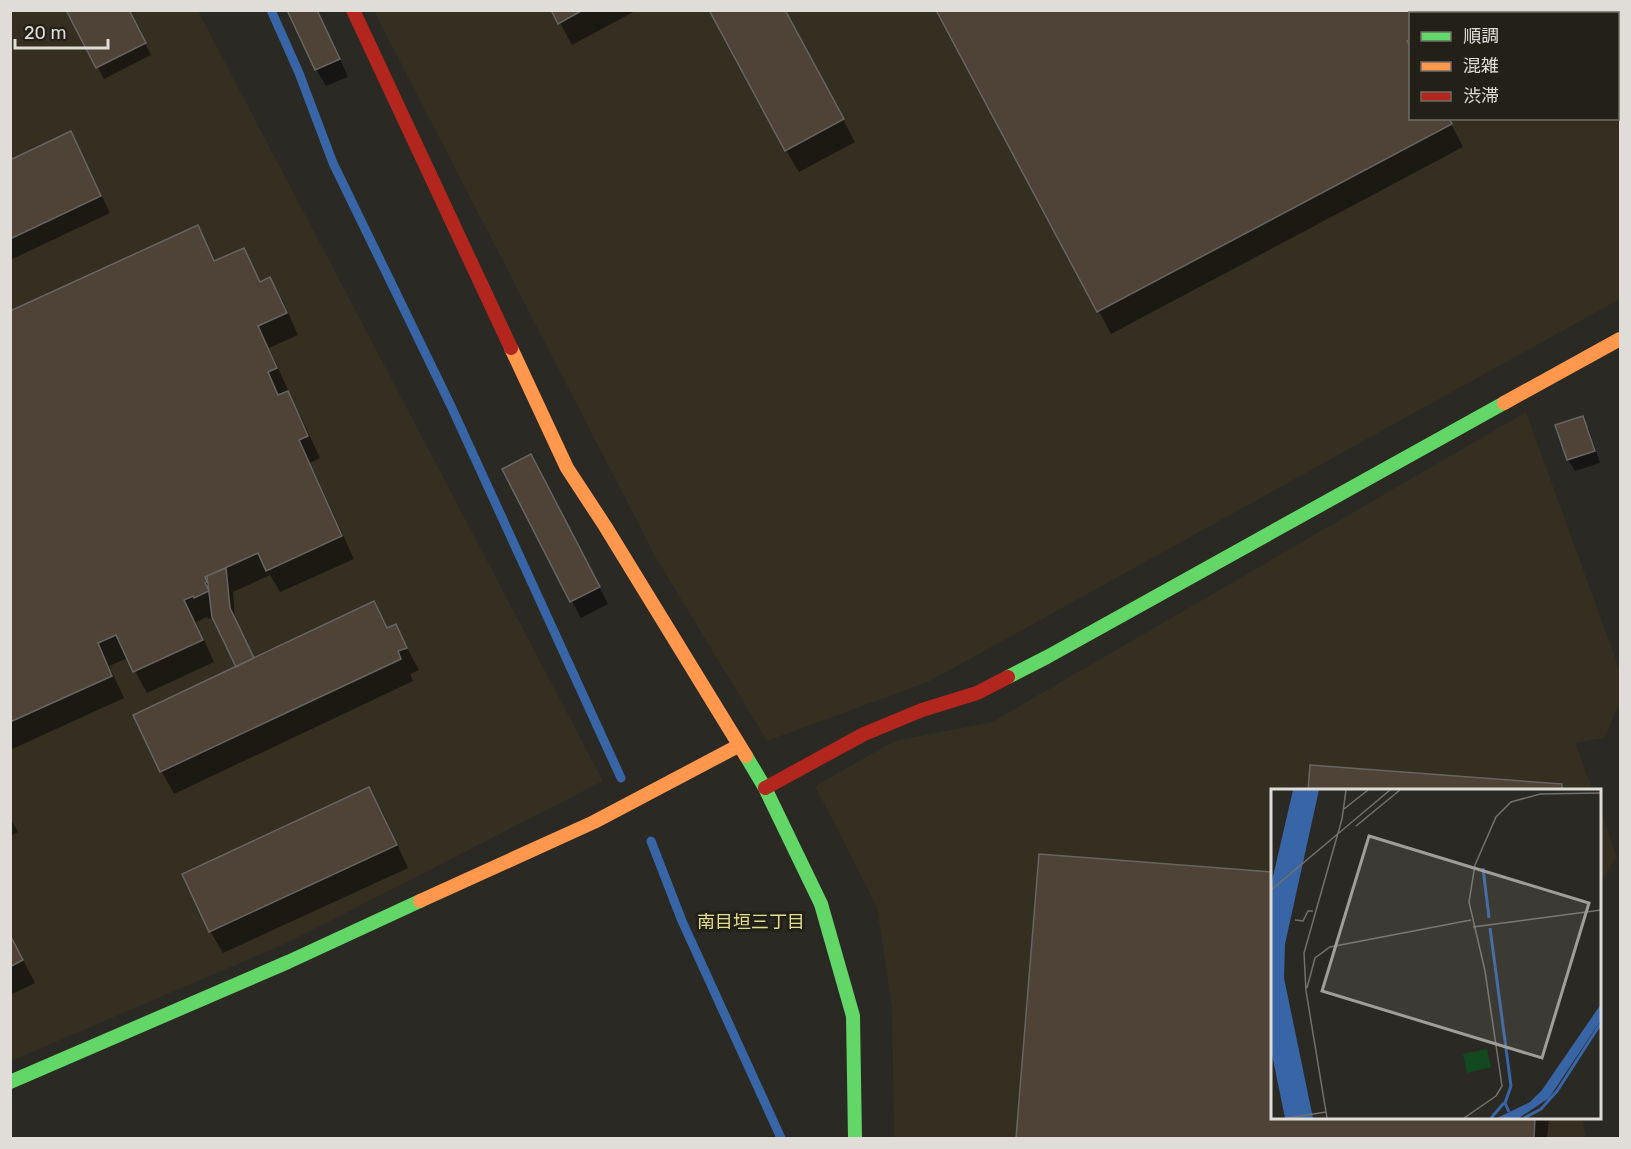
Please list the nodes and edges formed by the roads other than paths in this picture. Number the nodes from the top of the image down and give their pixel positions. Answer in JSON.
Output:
{"nodes":[{"id":1,"x":353,"y":10,"type":"edge"},
{"id":2,"x":1620,"y":339,"type":"edge"},
{"id":3,"x":738,"y":746,"type":"junction"},
{"id":4,"x":765,"y":788,"type":"junction"},
{"id":5,"x":10,"y":1082,"type":"edge"},
{"id":6,"x":855,"y":1138,"type":"edge"}],
"edges":[{"from":1,"to":3,"type":"street"},
{"from":2,"to":4,"type":"street"},
{"from":3,"to":4,"type":"street"},
{"from":3,"to":5,"type":"street"},
{"from":4,"to":6,"type":"street"}]}
